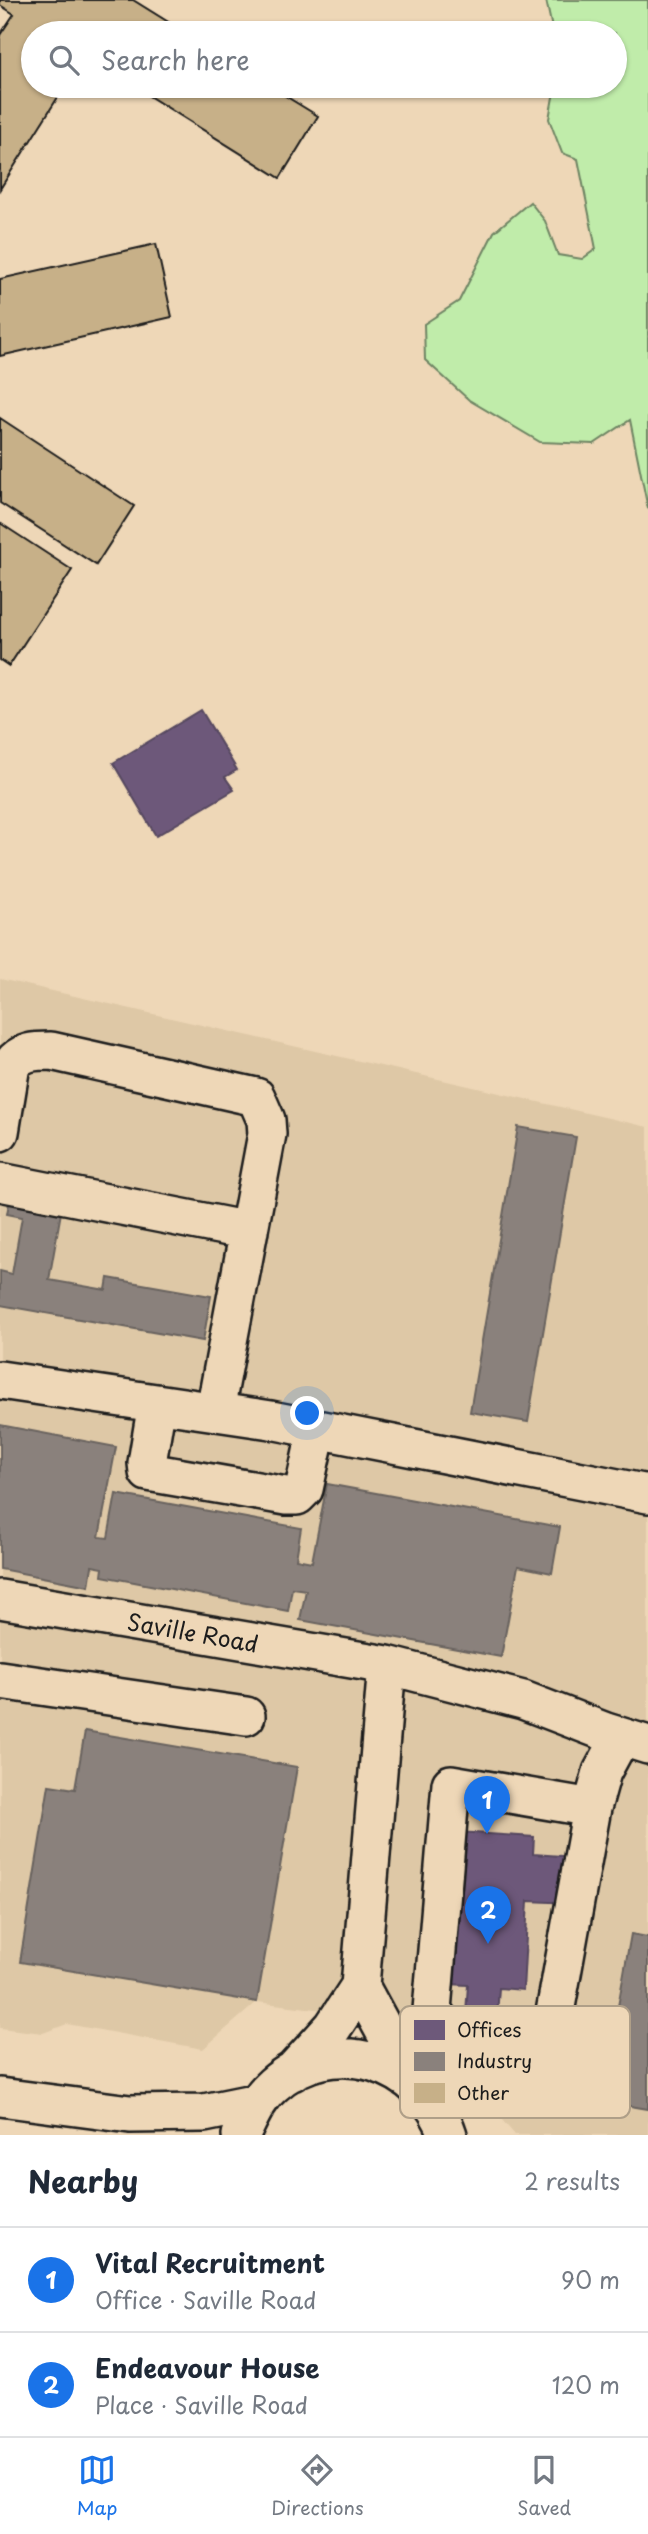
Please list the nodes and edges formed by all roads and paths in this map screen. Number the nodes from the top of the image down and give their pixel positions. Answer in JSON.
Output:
{"nodes":[{"id":1,"x":0,"y":1132,"type":"edge"},
{"id":2,"x":0,"y":1182,"type":"edge"},
{"id":3,"x":248,"y":1231,"type":"junction"},
{"id":4,"x":0,"y":1380,"type":"edge"},
{"id":5,"x":157,"y":1403,"type":"junction"},
{"id":6,"x":215,"y":1411,"type":"junction"},
{"id":7,"x":317,"y":1429,"type":"junction"},
{"id":8,"x":648,"y":1494,"type":"edge"},
{"id":9,"x":0,"y":1600,"type":"edge"},
{"id":10,"x":387,"y":1665,"type":"junction"},
{"id":11,"x":0,"y":1680,"type":"edge"},
{"id":12,"x":246,"y":1716,"type":"dead end"},
{"id":13,"x":634,"y":1741,"type":"edge"},
{"id":14,"x":593,"y":1808,"type":"junction"},
{"id":15,"x":360,"y":1986,"type":"junction"},
{"id":16,"x":432,"y":2006,"type":"edge"},
{"id":17,"x":556,"y":2006,"type":"edge"},
{"id":18,"x":400,"y":2060,"type":"edge"},
{"id":19,"x":292,"y":2072,"type":"junction"},
{"id":20,"x":400,"y":2074,"type":"edge"},
{"id":21,"x":0,"y":2097,"type":"edge"},
{"id":22,"x":258,"y":2102,"type":"junction"},
{"id":23,"x":143,"y":2125,"type":"edge"},
{"id":24,"x":241,"y":2135,"type":"edge"}],
"edges":[{"from":1,"to":3,"type":"street"},
{"from":2,"to":3,"type":"street"},
{"from":3,"to":6,"type":"street"},
{"from":4,"to":5,"type":"street"},
{"from":5,"to":6,"type":"street"},
{"from":5,"to":7,"type":"street"},
{"from":6,"to":7,"type":"street"},
{"from":7,"to":8,"type":"street"},
{"from":9,"to":10,"type":"street","name":"Saville Road"},
{"from":10,"to":13,"type":"street","name":"Saville Road"},
{"from":10,"to":15,"type":"street"},
{"from":11,"to":12,"type":"street"},
{"from":13,"to":14,"type":"street"},
{"from":14,"to":16,"type":"street"},
{"from":14,"to":17,"type":"street"},
{"from":15,"to":18,"type":"street"},
{"from":15,"to":19,"type":"street"},
{"from":19,"to":20,"type":"street"},
{"from":19,"to":22,"type":"street"},
{"from":21,"to":23,"type":"street"},
{"from":22,"to":23,"type":"street"},
{"from":22,"to":24,"type":"street"}]}
